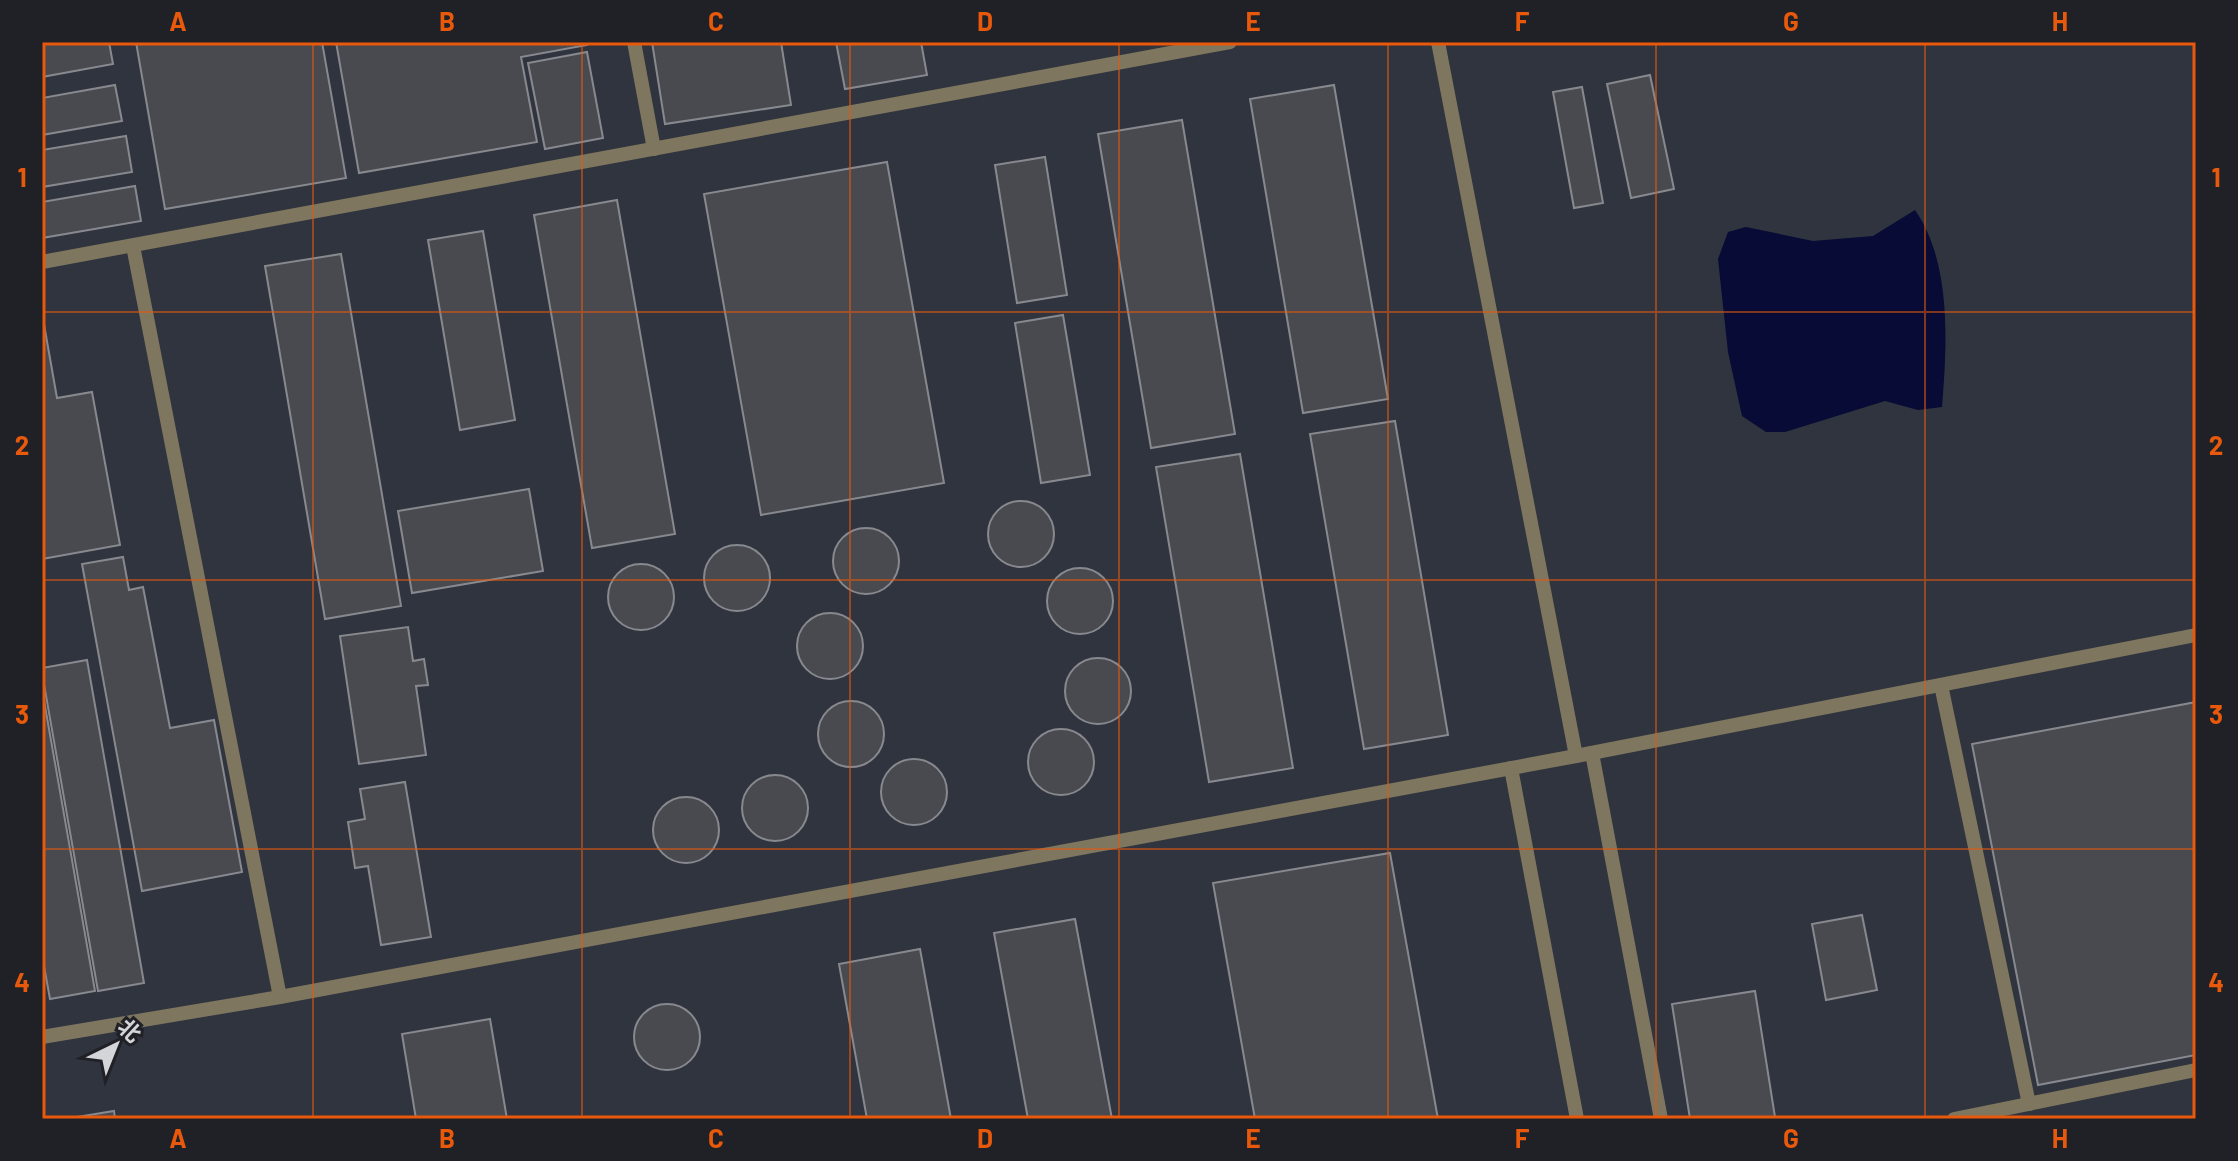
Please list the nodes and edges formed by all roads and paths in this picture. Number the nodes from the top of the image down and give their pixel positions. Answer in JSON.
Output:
{"nodes":[{"id":1,"x":634,"y":42,"type":"edge"},
{"id":2,"x":1230,"y":42,"type":"edge"},
{"id":3,"x":1438,"y":42,"type":"edge"},
{"id":4,"x":654,"y":149,"type":"junction"},
{"id":5,"x":133,"y":246,"type":"junction"},
{"id":6,"x":42,"y":262,"type":"edge"},
{"id":7,"x":2196,"y":635,"type":"edge"},
{"id":8,"x":1941,"y":685,"type":"junction"},
{"id":9,"x":1592,"y":753,"type":"junction"},
{"id":10,"x":1576,"y":756,"type":"junction"},
{"id":11,"x":1511,"y":768,"type":"junction"},
{"id":12,"x":280,"y":997,"type":"junction"},
{"id":13,"x":42,"y":1037,"type":"edge"},
{"id":14,"x":2196,"y":1070,"type":"edge"},
{"id":15,"x":2029,"y":1104,"type":"junction"},
{"id":16,"x":1577,"y":1119,"type":"edge"},
{"id":17,"x":1661,"y":1119,"type":"edge"},
{"id":18,"x":1954,"y":1119,"type":"edge"}],
"edges":[{"from":1,"to":4,"type":"lane"},
{"from":2,"to":4,"type":"lane"},
{"from":3,"to":10,"type":"lane"},
{"from":4,"to":5,"type":"lane"},
{"from":5,"to":6,"type":"lane"},
{"from":5,"to":12,"type":"lane"},
{"from":7,"to":8,"type":"lane"},
{"from":8,"to":9,"type":"lane"},
{"from":8,"to":15,"type":"lane"},
{"from":9,"to":10,"type":"lane"},
{"from":9,"to":17,"type":"lane"},
{"from":10,"to":11,"type":"lane"},
{"from":11,"to":12,"type":"lane"},
{"from":11,"to":16,"type":"lane"},
{"from":12,"to":13,"type":"lane"},
{"from":14,"to":15,"type":"lane"},
{"from":15,"to":18,"type":"lane"}]}
